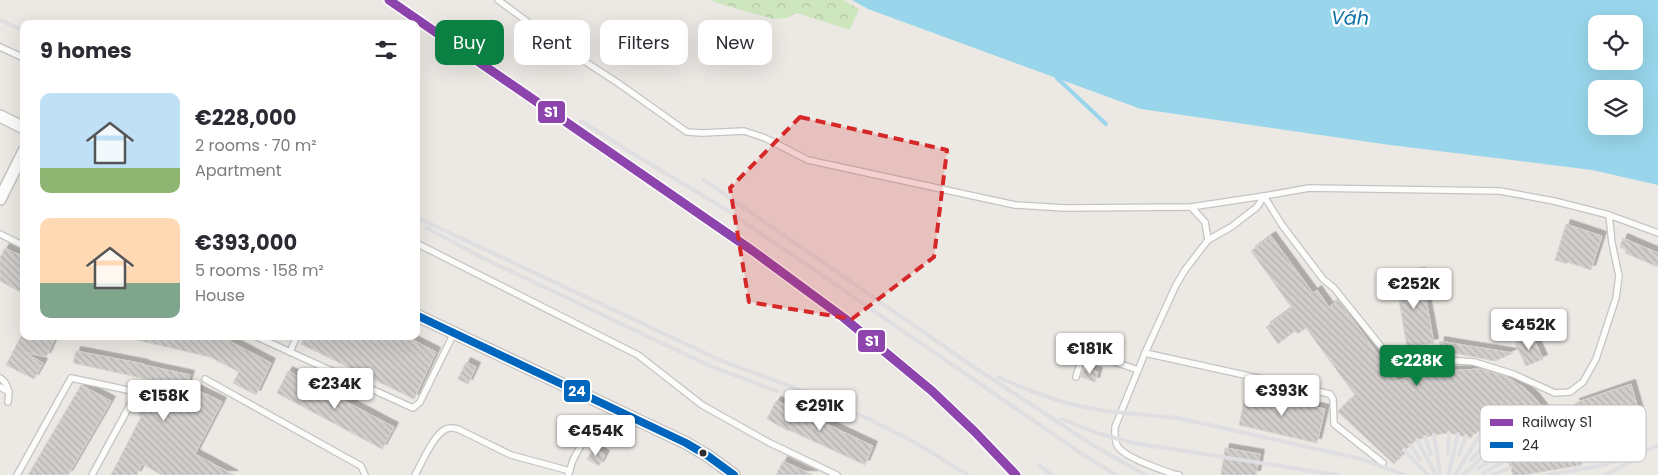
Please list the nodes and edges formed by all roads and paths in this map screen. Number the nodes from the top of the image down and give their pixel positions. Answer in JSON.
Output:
{"nodes":[{"id":1,"x":500,"y":1,"type":"edge"},
{"id":2,"x":0,"y":47,"type":"edge"},
{"id":3,"x":20,"y":56,"type":"edge"},
{"id":4,"x":0,"y":116,"type":"edge"},
{"id":5,"x":20,"y":126,"type":"edge"},
{"id":6,"x":20,"y":159,"type":"edge"},
{"id":7,"x":1264,"y":196,"type":"junction"},
{"id":8,"x":0,"y":199,"type":"edge"},
{"id":9,"x":1191,"y":207,"type":"junction"},
{"id":10,"x":1609,"y":215,"type":"junction"},
{"id":11,"x":1658,"y":233,"type":"edge"},
{"id":12,"x":0,"y":234,"type":"edge"},
{"id":13,"x":1208,"y":240,"type":"junction"},
{"id":14,"x":20,"y":244,"type":"edge"},
{"id":15,"x":420,"y":245,"type":"edge"},
{"id":16,"x":420,"y":317,"type":"edge"},
{"id":17,"x":454,"y":333,"type":"junction"},
{"id":18,"x":264,"y":340,"type":"edge"},
{"id":19,"x":295,"y":340,"type":"edge"},
{"id":20,"x":290,"y":352,"type":"junction"},
{"id":21,"x":1145,"y":354,"type":"junction"},
{"id":22,"x":1138,"y":370,"type":"junction"},
{"id":23,"x":1076,"y":377,"type":"dead end"},
{"id":24,"x":0,"y":378,"type":"edge"},
{"id":25,"x":205,"y":379,"type":"dead end"},
{"id":26,"x":0,"y":387,"type":"edge"},
{"id":27,"x":9,"y":392,"type":"junction"},
{"id":28,"x":8,"y":402,"type":"dead end"},
{"id":29,"x":595,"y":419,"type":"dead end"},
{"id":30,"x":1383,"y":463,"type":"dead end"},
{"id":31,"x":569,"y":473,"type":"edge"},
{"id":32,"x":17,"y":475,"type":"edge"},
{"id":33,"x":92,"y":475,"type":"edge"},
{"id":34,"x":365,"y":475,"type":"edge"},
{"id":35,"x":415,"y":475,"type":"edge"},
{"id":36,"x":734,"y":475,"type":"edge"},
{"id":37,"x":837,"y":475,"type":"edge"},
{"id":38,"x":1179,"y":475,"type":"edge"}],
"edges":[{"from":1,"to":9,"type":"lane"},
{"from":2,"to":3,"type":"lane"},
{"from":4,"to":5,"type":"street"},
{"from":6,"to":8,"type":"street"},
{"from":7,"to":9,"type":"lane"},
{"from":7,"to":10,"type":"lane"},
{"from":7,"to":10,"type":"lane"},
{"from":7,"to":13,"type":"lane"},
{"from":9,"to":13,"type":"lane"},
{"from":10,"to":11,"type":"lane"},
{"from":12,"to":14,"type":"lane"},
{"from":13,"to":21,"type":"lane"},
{"from":15,"to":37,"type":"lane"},
{"from":16,"to":17,"type":"street"},
{"from":17,"to":20,"type":"lane"},
{"from":17,"to":36,"type":"street"},
{"from":18,"to":20,"type":"lane"},
{"from":19,"to":20,"type":"lane"},
{"from":21,"to":22,"type":"lane"},
{"from":21,"to":30,"type":"lane"},
{"from":22,"to":23,"type":"lane"},
{"from":22,"to":38,"type":"lane"},
{"from":24,"to":27,"type":"lane"},
{"from":25,"to":34,"type":"lane"},
{"from":26,"to":27,"type":"lane"},
{"from":27,"to":28,"type":"lane"},
{"from":29,"to":31,"type":"lane"},
{"from":31,"to":35,"type":"lane"},
{"from":32,"to":33,"type":"lane"}]}
